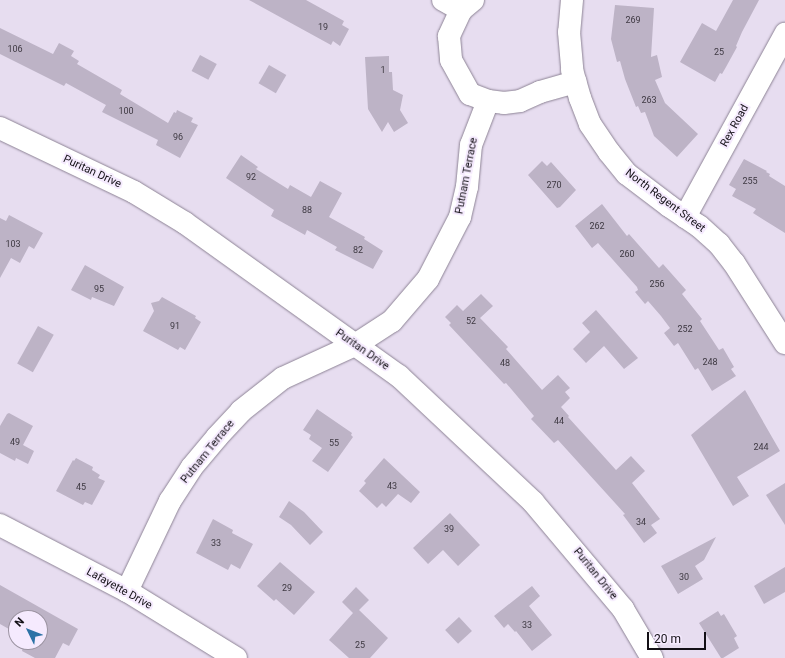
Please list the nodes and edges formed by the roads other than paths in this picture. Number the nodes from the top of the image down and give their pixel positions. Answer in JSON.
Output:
{"nodes":[{"id":1,"x":572,"y":0,"type":"edge"},
{"id":2,"x":459,"y":3,"type":"edge"},
{"id":3,"x":785,"y":34,"type":"edge"},
{"id":4,"x":576,"y":82,"type":"junction"},
{"id":5,"x":488,"y":101,"type":"junction"},
{"id":6,"x":0,"y":128,"type":"edge"},
{"id":7,"x":685,"y":217,"type":"junction"},
{"id":8,"x":785,"y":343,"type":"edge"},
{"id":9,"x":355,"y":345,"type":"junction"},
{"id":10,"x":0,"y":525,"type":"edge"},
{"id":11,"x":127,"y":591,"type":"junction"},
{"id":12,"x":236,"y":658,"type":"edge"},
{"id":13,"x":652,"y":658,"type":"edge"}],
"edges":[{"from":1,"to":4,"type":"street","name":"North Regent Street"},
{"from":2,"to":5,"type":"street"},
{"from":3,"to":7,"type":"street","name":"Rex Road"},
{"from":4,"to":5,"type":"street"},
{"from":4,"to":7,"type":"street","name":"North Regent Street"},
{"from":5,"to":9,"type":"street","name":"Putnam Terrace"},
{"from":6,"to":9,"type":"street","name":"Puritan Drive"},
{"from":7,"to":8,"type":"street","name":"North Regent Street"},
{"from":9,"to":11,"type":"street","name":"Putnam Terrace"},
{"from":9,"to":13,"type":"street","name":"Puritan Drive"},
{"from":10,"to":11,"type":"street","name":"Lafayette Drive"},
{"from":11,"to":12,"type":"street","name":"Lafayette Drive"}]}
